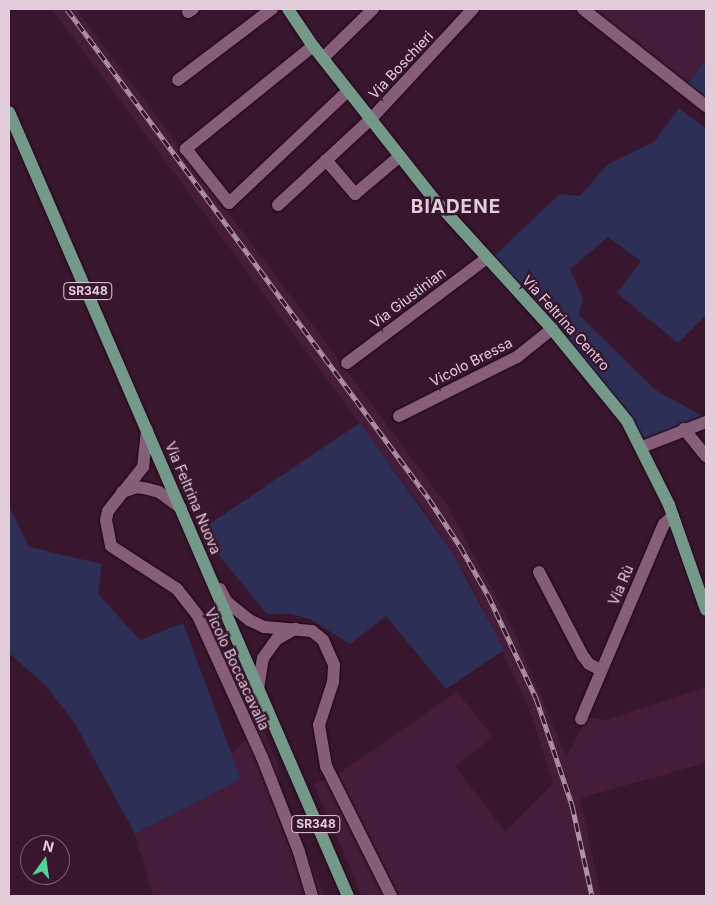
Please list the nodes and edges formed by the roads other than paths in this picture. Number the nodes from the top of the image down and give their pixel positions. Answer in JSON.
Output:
{"nodes":[{"id":1,"x":272,"y":9,"type":"edge"},
{"id":2,"x":288,"y":9,"type":"edge"},
{"id":3,"x":372,"y":9,"type":"edge"},
{"id":4,"x":473,"y":9,"type":"edge"},
{"id":5,"x":583,"y":9,"type":"edge"},
{"id":6,"x":313,"y":46,"type":"junction"},
{"id":7,"x":323,"y":58,"type":"junction"},
{"id":8,"x":178,"y":80,"type":"dead end"},
{"id":9,"x":348,"y":91,"type":"junction"},
{"id":10,"x":706,"y":106,"type":"edge"},
{"id":11,"x":9,"y":112,"type":"edge"},
{"id":12,"x":371,"y":119,"type":"junction"},
{"id":13,"x":400,"y":156,"type":"junction"},
{"id":14,"x":326,"y":160,"type":"junction"},
{"id":15,"x":278,"y":205,"type":"dead end"},
{"id":16,"x":488,"y":258,"type":"junction"},
{"id":17,"x":552,"y":329,"type":"junction"},
{"id":18,"x":347,"y":363,"type":"dead end"},
{"id":19,"x":399,"y":416,"type":"dead end"},
{"id":20,"x":706,"y":422,"type":"edge"},
{"id":21,"x":147,"y":428,"type":"junction"},
{"id":22,"x":684,"y":429,"type":"junction"},
{"id":23,"x":642,"y":447,"type":"junction"},
{"id":24,"x":706,"y":456,"type":"edge"},
{"id":25,"x":122,"y":492,"type":"junction"},
{"id":26,"x":181,"y":508,"type":"junction"},
{"id":27,"x":673,"y":516,"type":"junction"},
{"id":28,"x":203,"y":560,"type":"junction"},
{"id":29,"x":539,"y":572,"type":"dead end"},
{"id":30,"x":706,"y":610,"type":"edge"},
{"id":31,"x":295,"y":629,"type":"junction"},
{"id":32,"x":601,"y":670,"type":"junction"},
{"id":33,"x":258,"y":688,"type":"junction"},
{"id":34,"x":581,"y":720,"type":"dead end"},
{"id":35,"x":312,"y":896,"type":"edge"},
{"id":36,"x":346,"y":896,"type":"edge"},
{"id":37,"x":391,"y":896,"type":"edge"}],
"edges":[{"from":1,"to":8,"type":"street"},
{"from":2,"to":6,"type":"main road","name":"Via Feltrina Centro"},
{"from":3,"to":7,"type":"street"},
{"from":4,"to":12,"type":"street","name":"Via Boschieri"},
{"from":5,"to":10,"type":"street"},
{"from":6,"to":7,"type":"main road","name":"Via Feltrina Centro"},
{"from":6,"to":9,"type":"street"},
{"from":7,"to":9,"type":"main road","name":"Via Feltrina Centro"},
{"from":9,"to":12,"type":"main road","name":"Via Feltrina Centro"},
{"from":11,"to":21,"type":"main road","name":"Via Feltrina Nuova","number":"SR348"},
{"from":12,"to":13,"type":"main road","name":"Via Feltrina Centro"},
{"from":12,"to":14,"type":"street","name":"Via Boschieri"},
{"from":13,"to":14,"type":"street"},
{"from":13,"to":16,"type":"main road","name":"Via Feltrina Centro"},
{"from":14,"to":15,"type":"street","name":"Via Boschieri"},
{"from":16,"to":17,"type":"main road","name":"Via Feltrina Centro"},
{"from":16,"to":18,"type":"street","name":"Via Giustinian"},
{"from":17,"to":19,"type":"street","name":"Vicolo Bressa"},
{"from":17,"to":23,"type":"main road","name":"Via Feltrina Centro"},
{"from":20,"to":22,"type":"street"},
{"from":21,"to":25,"type":"street","name":"Vicolo Boccacavalla"},
{"from":21,"to":26,"type":"main road","name":"Via Feltrina Nuova","number":"SR348"},
{"from":22,"to":23,"type":"street"},
{"from":22,"to":24,"type":"street"},
{"from":23,"to":27,"type":"main road","name":"Via Feltrina Centro"},
{"from":25,"to":26,"type":"street"},
{"from":25,"to":35,"type":"street","name":"Vicolo Boccacavalla"},
{"from":26,"to":28,"type":"main road","name":"Via Feltrina Nuova","number":"SR348"},
{"from":27,"to":30,"type":"main road","name":"Via Feltrina Centro"},
{"from":27,"to":32,"type":"street","name":"Via Rù"},
{"from":28,"to":31,"type":"street"},
{"from":28,"to":33,"type":"main road","name":"Via Feltrina Nuova","number":"SR348"},
{"from":29,"to":32,"type":"street"},
{"from":31,"to":33,"type":"street"},
{"from":31,"to":37,"type":"street"},
{"from":32,"to":34,"type":"street","name":"Via Rù"},
{"from":33,"to":36,"type":"main road","name":"Via Feltrina Nuova","number":"SR348"}]}
